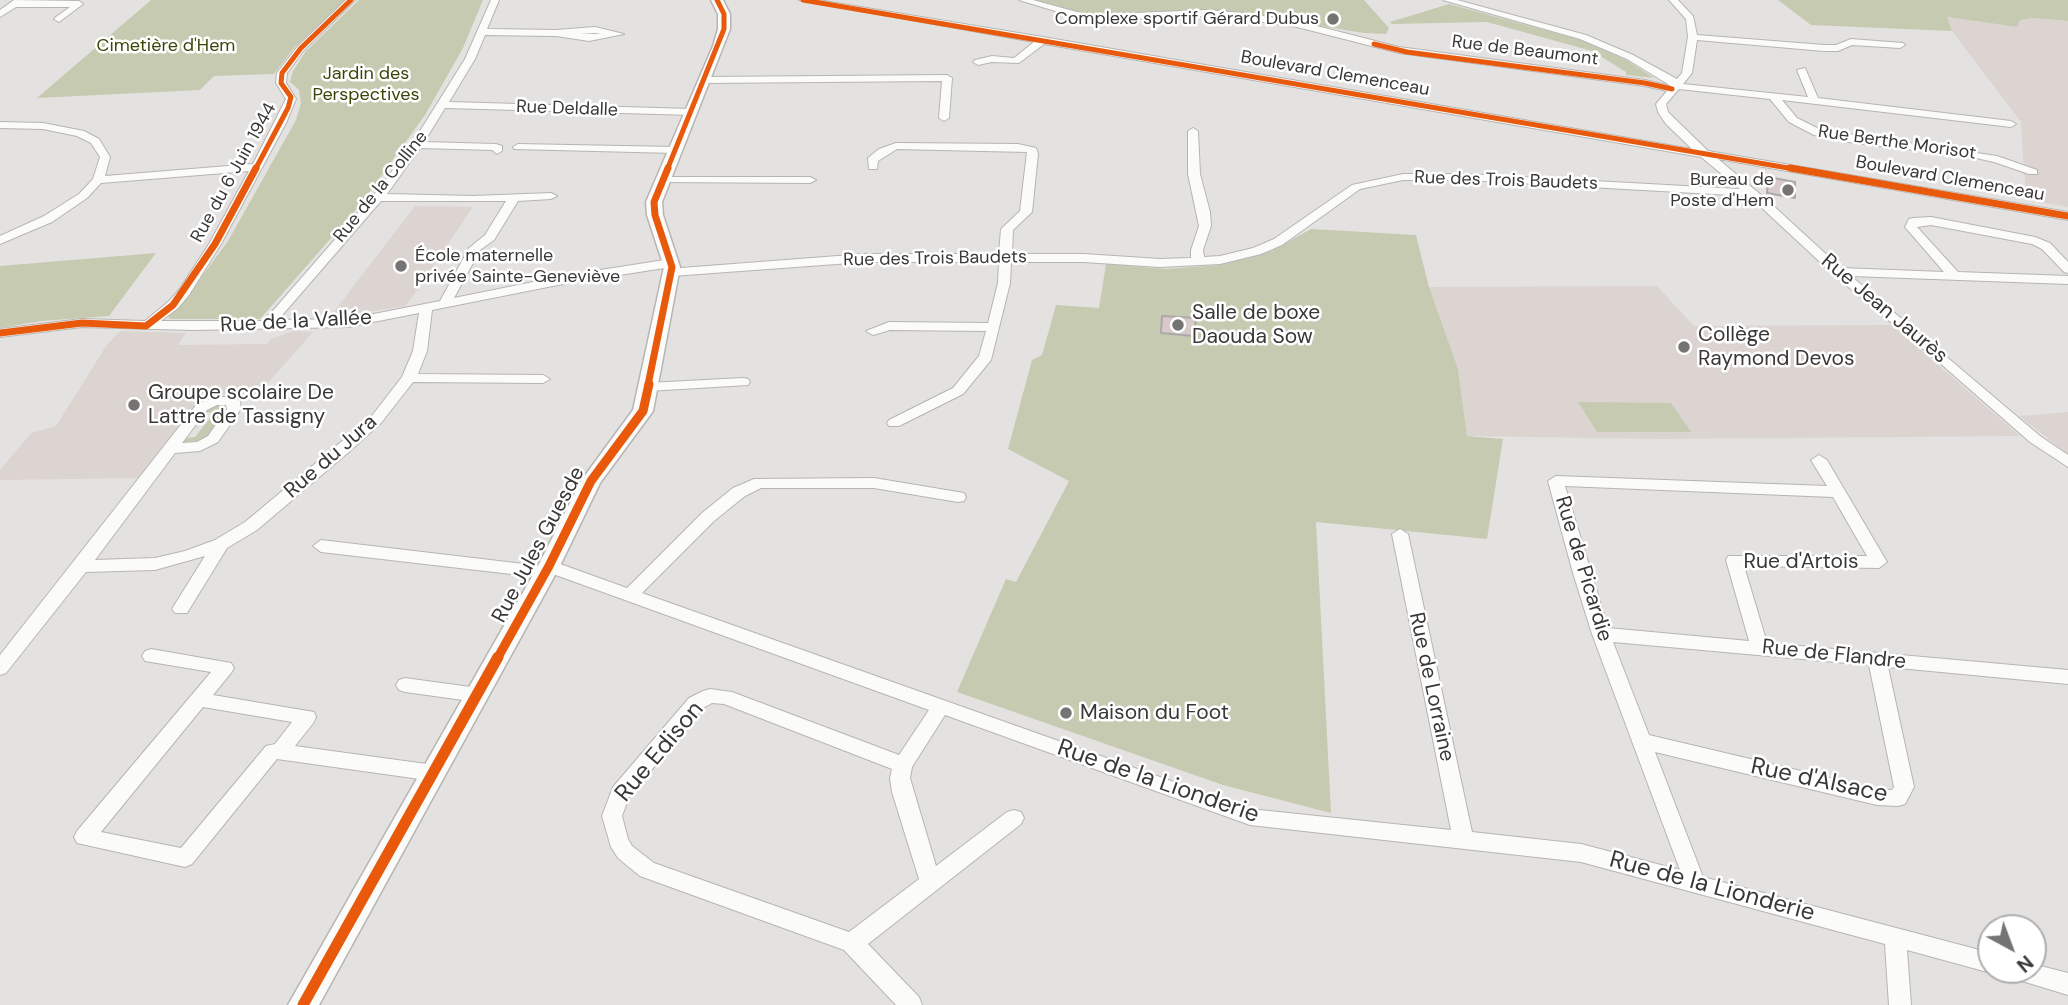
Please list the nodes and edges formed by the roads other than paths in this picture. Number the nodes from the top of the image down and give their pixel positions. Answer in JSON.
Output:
{"nodes":[{"id":1,"x":351,"y":0,"type":"edge"},
{"id":2,"x":495,"y":0,"type":"edge"},
{"id":3,"x":717,"y":0,"type":"edge"},
{"id":4,"x":803,"y":0,"type":"edge"},
{"id":5,"x":814,"y":0,"type":"edge"},
{"id":6,"x":1023,"y":0,"type":"edge"},
{"id":7,"x":1447,"y":0,"type":"edge"},
{"id":8,"x":1673,"y":0,"type":"edge"},
{"id":9,"x":17,"y":2,"type":"edge"},
{"id":10,"x":838,"y":5,"type":"junction"},
{"id":11,"x":1,"y":12,"type":"edge"},
{"id":12,"x":59,"y":19,"type":"dead end"},
{"id":13,"x":482,"y":32,"type":"junction"},
{"id":14,"x":556,"y":33,"type":"junction"},
{"id":15,"x":1693,"y":37,"type":"junction"},
{"id":16,"x":1043,"y":40,"type":"junction"},
{"id":17,"x":1900,"y":45,"type":"dead end"},
{"id":18,"x":978,"y":62,"type":"dead end"},
{"id":19,"x":1802,"y":70,"type":"dead end"},
{"id":20,"x":706,"y":80,"type":"junction"},
{"id":21,"x":1677,"y":85,"type":"junction"},
{"id":22,"x":1773,"y":96,"type":"junction"},
{"id":23,"x":1814,"y":100,"type":"junction"},
{"id":24,"x":442,"y":105,"type":"junction"},
{"id":25,"x":692,"y":112,"type":"junction"},
{"id":26,"x":944,"y":118,"type":"dead end"},
{"id":27,"x":2011,"y":124,"type":"dead end"},
{"id":28,"x":0,"y":125,"type":"edge"},
{"id":29,"x":1193,"y":131,"type":"dead end"},
{"id":30,"x":417,"y":145,"type":"junction"},
{"id":31,"x":518,"y":147,"type":"dead end"},
{"id":32,"x":675,"y":150,"type":"junction"},
{"id":33,"x":497,"y":151,"type":"dead end"},
{"id":34,"x":1702,"y":152,"type":"junction"},
{"id":35,"x":257,"y":167,"type":"junction"},
{"id":36,"x":873,"y":167,"type":"dead end"},
{"id":37,"x":2033,"y":172,"type":"dead end"},
{"id":38,"x":1827,"y":173,"type":"junction"},
{"id":39,"x":98,"y":180,"type":"junction"},
{"id":40,"x":662,"y":180,"type":"junction"},
{"id":41,"x":810,"y":180,"type":"dead end"},
{"id":42,"x":1752,"y":193,"type":"junction"},
{"id":43,"x":551,"y":196,"type":"dead end"},
{"id":44,"x":377,"y":197,"type":"junction"},
{"id":45,"x":514,"y":198,"type":"junction"},
{"id":46,"x":2068,"y":210,"type":"edge"},
{"id":47,"x":2068,"y":216,"type":"edge"},
{"id":48,"x":0,"y":240,"type":"edge"},
{"id":49,"x":1005,"y":258,"type":"junction"},
{"id":50,"x":1198,"y":262,"type":"junction"},
{"id":51,"x":671,"y":267,"type":"junction"},
{"id":52,"x":2068,"y":269,"type":"edge"},
{"id":53,"x":1838,"y":272,"type":"junction"},
{"id":54,"x":1954,"y":276,"type":"junction"},
{"id":55,"x":2068,"y":280,"type":"edge"},
{"id":56,"x":444,"y":305,"type":"junction"},
{"id":57,"x":426,"y":308,"type":"junction"},
{"id":58,"x":267,"y":325,"type":"junction"},
{"id":59,"x":146,"y":326,"type":"junction"},
{"id":60,"x":992,"y":327,"type":"junction"},
{"id":61,"x":873,"y":331,"type":"dead end"},
{"id":62,"x":0,"y":333,"type":"edge"},
{"id":63,"x":409,"y":378,"type":"junction"},
{"id":64,"x":542,"y":379,"type":"dead end"},
{"id":65,"x":743,"y":382,"type":"dead end"},
{"id":66,"x":648,"y":387,"type":"junction"},
{"id":67,"x":894,"y":424,"type":"dead end"},
{"id":68,"x":171,"y":449,"type":"dead end"},
{"id":69,"x":1819,"y":460,"type":"dead end"},
{"id":70,"x":2068,"y":462,"type":"edge"},
{"id":71,"x":1838,"y":492,"type":"junction"},
{"id":72,"x":958,"y":497,"type":"dead end"},
{"id":73,"x":1400,"y":534,"type":"dead end"},
{"id":74,"x":220,"y":544,"type":"junction"},
{"id":75,"x":321,"y":546,"type":"dead end"},
{"id":76,"x":81,"y":566,"type":"junction"},
{"id":77,"x":548,"y":569,"type":"junction"},
{"id":78,"x":630,"y":595,"type":"junction"},
{"id":79,"x":181,"y":609,"type":"dead end"},
{"id":80,"x":1601,"y":634,"type":"junction"},
{"id":81,"x":1760,"y":648,"type":"junction"},
{"id":82,"x":151,"y":656,"type":"dead end"},
{"id":83,"x":1877,"y":660,"type":"junction"},
{"id":84,"x":3,"y":662,"type":"edge"},
{"id":85,"x":2068,"y":677,"type":"edge"},
{"id":86,"x":405,"y":685,"type":"dead end"},
{"id":87,"x":478,"y":695,"type":"junction"},
{"id":88,"x":201,"y":700,"type":"junction"},
{"id":89,"x":941,"y":707,"type":"junction"},
{"id":90,"x":1643,"y":741,"type":"junction"},
{"id":91,"x":280,"y":752,"type":"junction"},
{"id":92,"x":903,"y":765,"type":"junction"},
{"id":93,"x":434,"y":773,"type":"junction"},
{"id":94,"x":1014,"y":817,"type":"dead end"},
{"id":95,"x":1463,"y":840,"type":"junction"},
{"id":96,"x":930,"y":882,"type":"junction"},
{"id":97,"x":1695,"y":882,"type":"junction"},
{"id":98,"x":1895,"y":937,"type":"junction"},
{"id":99,"x":852,"y":943,"type":"junction"},
{"id":100,"x":1977,"y":959,"type":"edge"},
{"id":101,"x":2047,"y":978,"type":"edge"},
{"id":102,"x":2068,"y":984,"type":"edge"},
{"id":103,"x":303,"y":1005,"type":"edge"},
{"id":104,"x":911,"y":1005,"type":"edge"},
{"id":105,"x":1900,"y":1005,"type":"edge"}],
"edges":[{"from":1,"to":35,"type":"street","name":"Rue du 6 Juin 1944"},
{"from":2,"to":13,"type":"street","name":"Rue de la Colline"},
{"from":3,"to":20,"type":"main road","name":"Rue Jules Guesde"},
{"from":4,"to":10,"type":"street","name":"Boulevard Clemenceau"},
{"from":5,"to":10,"type":"street","name":"Boulevard Clemenceau"},
{"from":6,"to":21,"type":"street","name":"Rue de Beaumont"},
{"from":7,"to":21,"type":"street"},
{"from":8,"to":15,"type":"street"},
{"from":9,"to":11,"type":"street"},
{"from":9,"to":12,"type":"street"},
{"from":10,"to":16,"type":"street","name":"Boulevard Clemenceau"},
{"from":13,"to":14,"type":"street"},
{"from":13,"to":24,"type":"street","name":"Rue de la Colline"},
{"from":14,"to":14,"type":"street"},
{"from":15,"to":17,"type":"street"},
{"from":15,"to":21,"type":"street"},
{"from":16,"to":18,"type":"street"},
{"from":16,"to":34,"type":"street","name":"Boulevard Clemenceau"},
{"from":19,"to":23,"type":"street"},
{"from":20,"to":25,"type":"main road","name":"Rue Jules Guesde"},
{"from":20,"to":26,"type":"street"},
{"from":21,"to":22,"type":"street","name":"Rue de Beaumont"},
{"from":21,"to":34,"type":"street","name":"Rue Jean Jaurès"},
{"from":22,"to":23,"type":"street","name":"Rue de Beaumont"},
{"from":22,"to":37,"type":"street","name":"Rue Berthe Morisot"},
{"from":23,"to":27,"type":"street","name":"Rue de Beaumont"},
{"from":24,"to":25,"type":"street","name":"Rue Deldalle"},
{"from":24,"to":30,"type":"street","name":"Rue de la Colline"},
{"from":25,"to":32,"type":"main road","name":"Rue Jules Guesde"},
{"from":28,"to":39,"type":"street"},
{"from":29,"to":50,"type":"street"},
{"from":30,"to":33,"type":"street"},
{"from":30,"to":44,"type":"street","name":"Rue de la Colline"},
{"from":31,"to":32,"type":"street"},
{"from":32,"to":40,"type":"main road","name":"Rue Jules Guesde"},
{"from":34,"to":38,"type":"street","name":"Boulevard Clemenceau"},
{"from":34,"to":42,"type":"street","name":"Rue Jean Jaurès"},
{"from":35,"to":39,"type":"street"},
{"from":35,"to":59,"type":"street","name":"Rue du 6 Juin 1944"},
{"from":36,"to":49,"type":"street"},
{"from":38,"to":46,"type":"street","name":"Boulevard Clemenceau"},
{"from":38,"to":47,"type":"street","name":"Boulevard Clemenceau"},
{"from":39,"to":48,"type":"street"},
{"from":40,"to":41,"type":"street"},
{"from":40,"to":51,"type":"main road","name":"Rue Jules Guesde"},
{"from":42,"to":50,"type":"street","name":"Rue des Trois Baudets"},
{"from":42,"to":53,"type":"street","name":"Rue Jean Jaurès"},
{"from":43,"to":45,"type":"street"},
{"from":44,"to":45,"type":"street"},
{"from":44,"to":58,"type":"street","name":"Rue de la Colline"},
{"from":45,"to":56,"type":"street"},
{"from":49,"to":50,"type":"street","name":"Rue des Trois Baudets"},
{"from":49,"to":51,"type":"street","name":"Rue des Trois Baudets"},
{"from":49,"to":60,"type":"street"},
{"from":51,"to":56,"type":"street","name":"Rue de la Vallée"},
{"from":51,"to":66,"type":"main road","name":"Rue Jules Guesde"},
{"from":52,"to":54,"type":"street"},
{"from":53,"to":54,"type":"street"},
{"from":53,"to":70,"type":"street","name":"Rue Jean Jaurès"},
{"from":54,"to":55,"type":"street"},
{"from":56,"to":57,"type":"street","name":"Rue de la Vallée"},
{"from":57,"to":58,"type":"street","name":"Rue de la Vallée"},
{"from":57,"to":63,"type":"street","name":"Rue du Jura"},
{"from":58,"to":59,"type":"street","name":"Rue de la Vallée"},
{"from":59,"to":62,"type":"street","name":"Rue de la Vallée"},
{"from":60,"to":61,"type":"street"},
{"from":60,"to":67,"type":"street"},
{"from":63,"to":64,"type":"street"},
{"from":63,"to":74,"type":"street","name":"Rue du Jura"},
{"from":65,"to":66,"type":"street"},
{"from":66,"to":77,"type":"main road","name":"Rue Jules Guesde"},
{"from":68,"to":76,"type":"street"},
{"from":69,"to":71,"type":"street","name":"Rue d'Artois"},
{"from":71,"to":80,"type":"street","name":"Rue de Picardie"},
{"from":71,"to":81,"type":"street","name":"Rue d'Artois"},
{"from":72,"to":78,"type":"street"},
{"from":73,"to":95,"type":"street","name":"Rue de Lorraine"},
{"from":74,"to":76,"type":"street","name":"Rue du Jura"},
{"from":74,"to":79,"type":"street","name":"Rue du Jura"},
{"from":75,"to":77,"type":"street","name":"Rue de la Lionderie"},
{"from":76,"to":84,"type":"street"},
{"from":77,"to":78,"type":"street","name":"Rue de la Lionderie"},
{"from":77,"to":87,"type":"main road","name":"Rue Jules Guesde"},
{"from":78,"to":89,"type":"street","name":"Rue de la Lionderie"},
{"from":80,"to":81,"type":"street","name":"Rue de Flandre"},
{"from":80,"to":90,"type":"street","name":"Rue de Picardie"},
{"from":81,"to":83,"type":"street","name":"Rue de Flandre"},
{"from":82,"to":88,"type":"street"},
{"from":83,"to":85,"type":"street","name":"Rue de Flandre"},
{"from":83,"to":90,"type":"street","name":"Rue d'Alsace"},
{"from":86,"to":87,"type":"street"},
{"from":87,"to":93,"type":"main road","name":"Rue Jules Guesde"},
{"from":88,"to":91,"type":"street"},
{"from":88,"to":91,"type":"street"},
{"from":89,"to":92,"type":"street"},
{"from":89,"to":95,"type":"street","name":"Rue de la Lionderie"},
{"from":90,"to":97,"type":"street","name":"Rue de Picardie"},
{"from":91,"to":93,"type":"street"},
{"from":92,"to":96,"type":"street"},
{"from":92,"to":99,"type":"street","name":"Rue Edison"},
{"from":93,"to":103,"type":"main road","name":"Rue Jules Guesde"},
{"from":94,"to":96,"type":"street"},
{"from":95,"to":97,"type":"street","name":"Rue de la Lionderie"},
{"from":96,"to":99,"type":"street"},
{"from":97,"to":98,"type":"street","name":"Rue de la Lionderie"},
{"from":98,"to":100,"type":"street","name":"Rue de la Lionderie"},
{"from":98,"to":105,"type":"street"},
{"from":99,"to":104,"type":"street","name":"Rue Edison"},
{"from":101,"to":102,"type":"street"}]}
